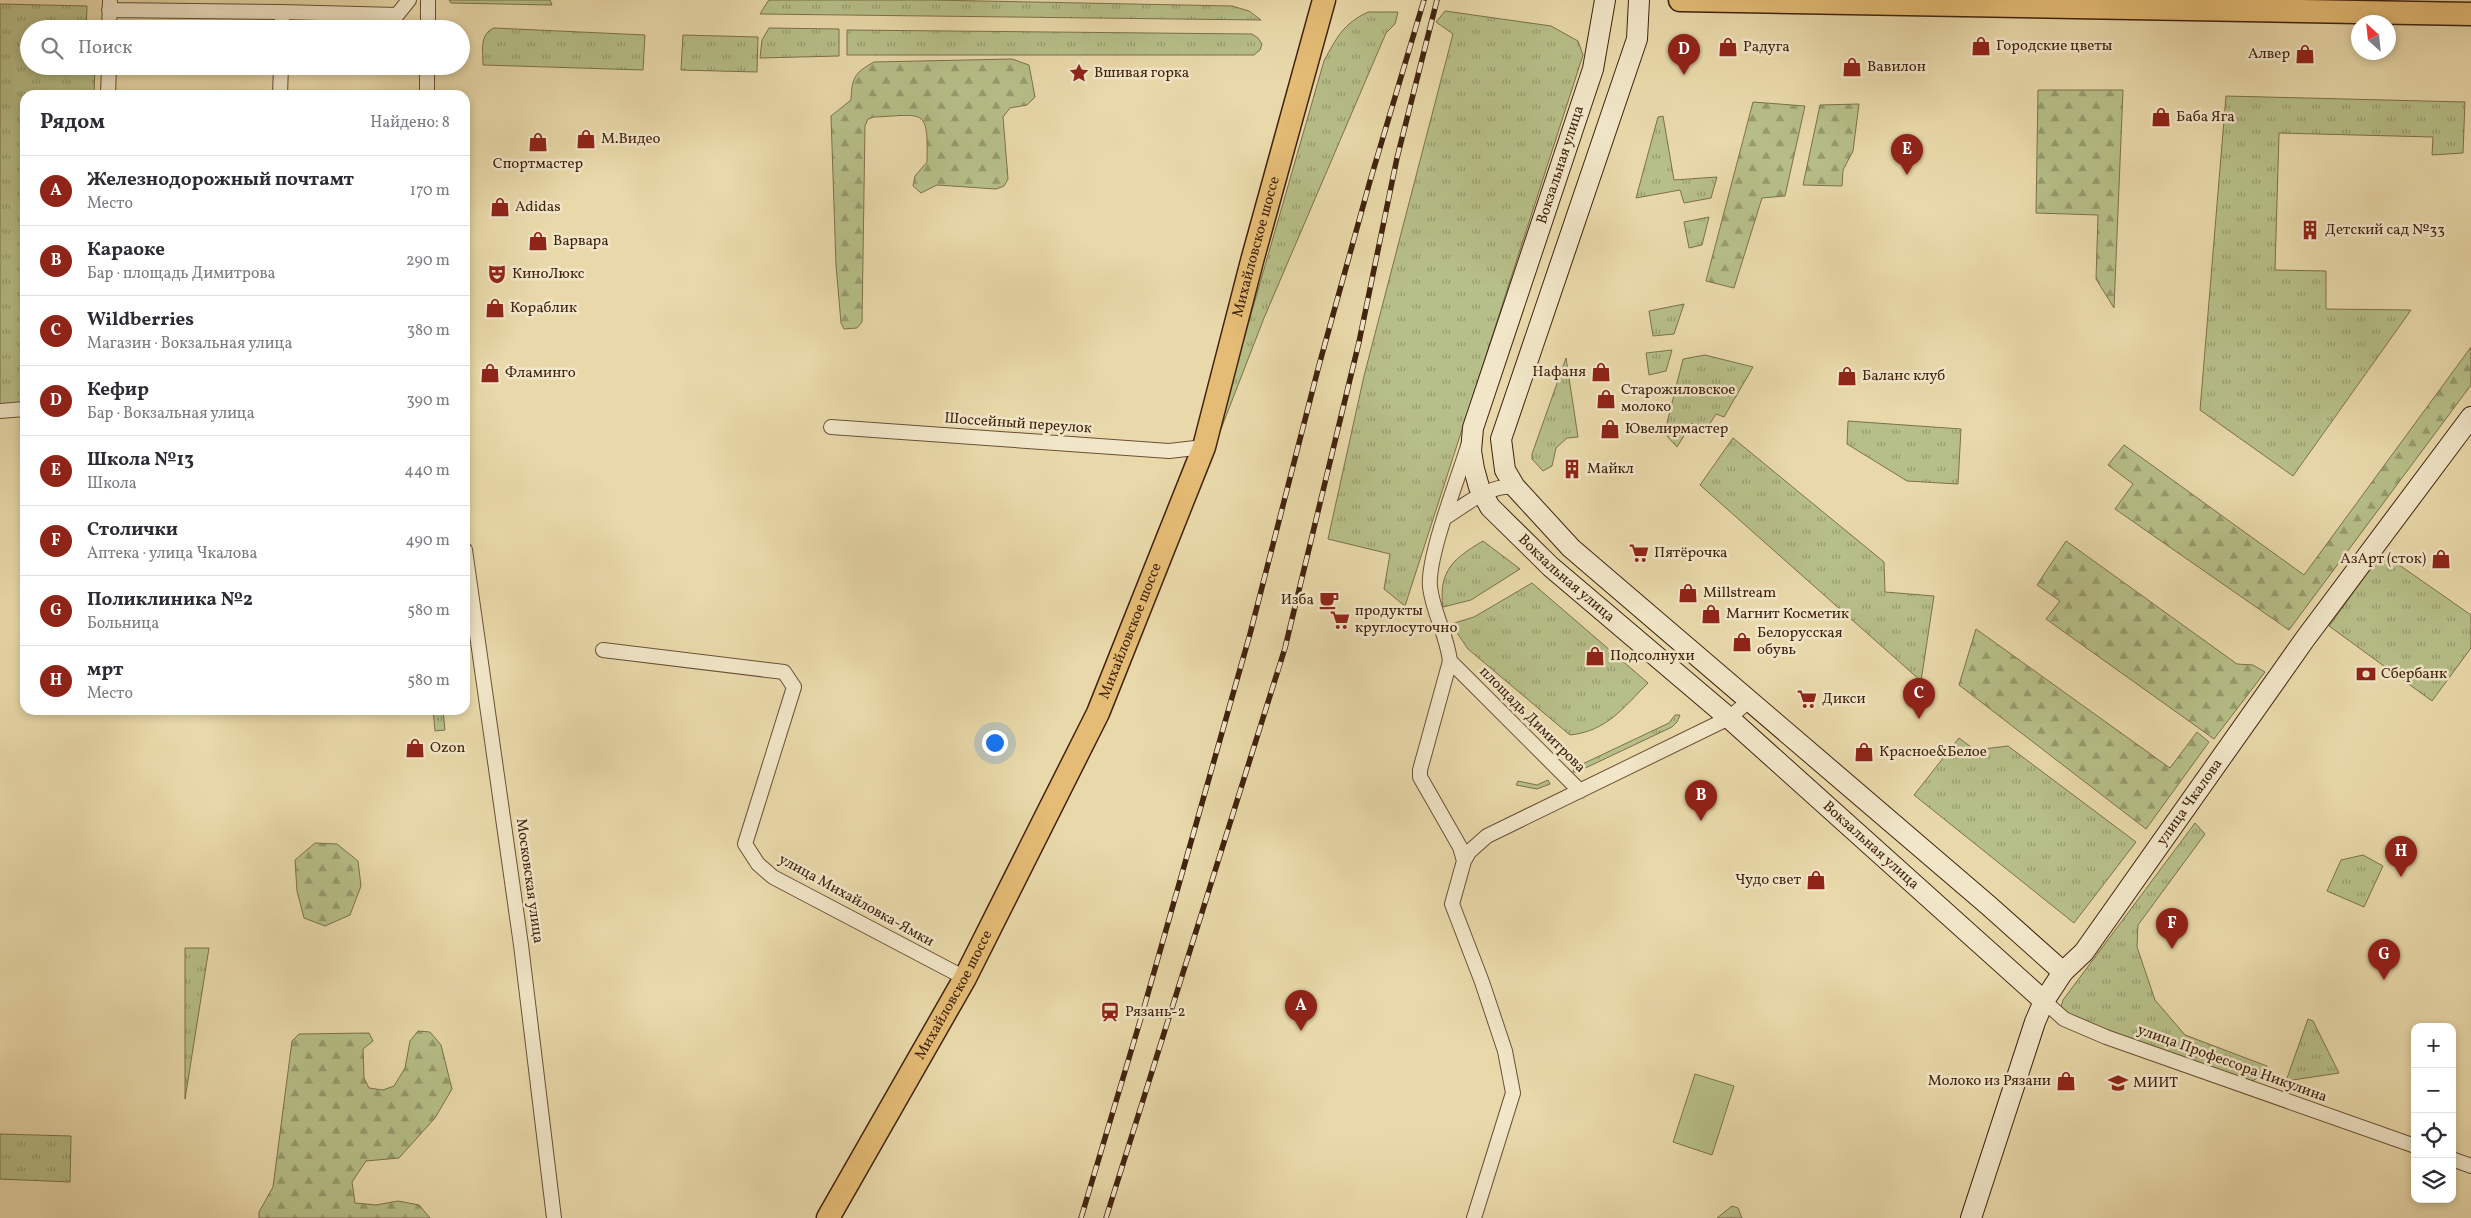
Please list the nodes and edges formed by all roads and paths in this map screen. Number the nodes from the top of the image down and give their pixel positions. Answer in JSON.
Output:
{"nodes":[{"id":1,"x":409,"y":0,"type":"edge"},
{"id":2,"x":428,"y":0,"type":"edge"},
{"id":3,"x":1324,"y":0,"type":"edge"},
{"id":4,"x":1605,"y":0,"type":"edge"},
{"id":5,"x":1639,"y":0,"type":"edge"},
{"id":6,"x":1680,"y":0,"type":"edge"},
{"id":7,"x":110,"y":5,"type":"edge"},
{"id":8,"x":282,"y":12,"type":"junction"},
{"id":9,"x":2471,"y":14,"type":"edge"},
{"id":10,"x":109,"y":20,"type":"edge"},
{"id":11,"x":282,"y":20,"type":"edge"},
{"id":12,"x":428,"y":20,"type":"edge"},
{"id":13,"x":109,"y":75,"type":"edge"},
{"id":14,"x":281,"y":75,"type":"edge"},
{"id":15,"x":428,"y":75,"type":"edge"},
{"id":16,"x":108,"y":90,"type":"edge"},
{"id":17,"x":280,"y":90,"type":"edge"},
{"id":18,"x":427,"y":90,"type":"edge"},
{"id":19,"x":20,"y":409,"type":"edge"},
{"id":20,"x":0,"y":411,"type":"edge"},
{"id":21,"x":2471,"y":418,"type":"edge"},
{"id":22,"x":831,"y":427,"type":"dead end"},
{"id":23,"x":1473,"y":428,"type":"junction"},
{"id":24,"x":1204,"y":447,"type":"junction"},
{"id":25,"x":1515,"y":487,"type":"junction"},
{"id":26,"x":1483,"y":494,"type":"junction"},
{"id":27,"x":1446,"y":517,"type":"junction"},
{"id":28,"x":470,"y":585,"type":"edge"},
{"id":29,"x":603,"y":650,"type":"dead end"},
{"id":30,"x":1450,"y":661,"type":"junction"},
{"id":31,"x":1750,"y":700,"type":"junction"},
{"id":32,"x":1729,"y":718,"type":"junction"},
{"id":33,"x":1580,"y":790,"type":"junction"},
{"id":34,"x":1464,"y":861,"type":"junction"},
{"id":35,"x":2063,"y":972,"type":"junction"},
{"id":36,"x":965,"y":978,"type":"junction"},
{"id":37,"x":2044,"y":1001,"type":"junction"},
{"id":38,"x":2411,"y":1145,"type":"edge"},
{"id":39,"x":2456,"y":1160,"type":"edge"},
{"id":40,"x":2471,"y":1166,"type":"edge"},
{"id":41,"x":554,"y":1218,"type":"edge"},
{"id":42,"x":828,"y":1218,"type":"edge"},
{"id":43,"x":1474,"y":1218,"type":"edge"},
{"id":44,"x":1971,"y":1218,"type":"edge"}],
"edges":[{"from":1,"to":8,"type":"street"},
{"from":2,"to":12,"type":"street"},
{"from":3,"to":24,"type":"main road","name":"Михайловское шоссе"},
{"from":4,"to":23,"type":"street","name":"Вокзальная улица"},
{"from":5,"to":25,"type":"street","name":"Вокзальная улица"},
{"from":6,"to":9,"type":"main road"},
{"from":7,"to":8,"type":"street"},
{"from":7,"to":10,"type":"street"},
{"from":8,"to":11,"type":"street"},
{"from":13,"to":16,"type":"street"},
{"from":14,"to":17,"type":"street"},
{"from":15,"to":18,"type":"street"},
{"from":19,"to":20,"type":"street"},
{"from":21,"to":35,"type":"street","name":"улица Чкалова"},
{"from":22,"to":24,"type":"street","name":"Шоссейный переулок"},
{"from":23,"to":26,"type":"street","name":"Вокзальная улица"},
{"from":23,"to":27,"type":"street"},
{"from":24,"to":36,"type":"main road","name":"Михайловское шоссе"},
{"from":25,"to":26,"type":"street"},
{"from":25,"to":31,"type":"street","name":"Вокзальная улица"},
{"from":26,"to":27,"type":"street"},
{"from":26,"to":32,"type":"street","name":"Вокзальная улица"},
{"from":27,"to":30,"type":"street"},
{"from":28,"to":41,"type":"street","name":"Московская улица"},
{"from":29,"to":36,"type":"street","name":"улица Михайловка-Ямки"},
{"from":30,"to":33,"type":"street","name":"площадь Димитрова"},
{"from":30,"to":34,"type":"street"},
{"from":31,"to":32,"type":"street","name":"площадь Димитрова"},
{"from":31,"to":35,"type":"street","name":"Вокзальная улица"},
{"from":32,"to":33,"type":"street","name":"площадь Димитрова"},
{"from":32,"to":37,"type":"street","name":"Вокзальная улица"},
{"from":33,"to":34,"type":"street"},
{"from":34,"to":43,"type":"street"},
{"from":35,"to":37,"type":"street","name":"улица Чкалова"},
{"from":36,"to":42,"type":"main road","name":"Михайловское шоссе"},
{"from":37,"to":38,"type":"street","name":"улица Профессора Никулина"},
{"from":37,"to":44,"type":"street","name":"улица Чкалова"},
{"from":39,"to":40,"type":"street"}]}
